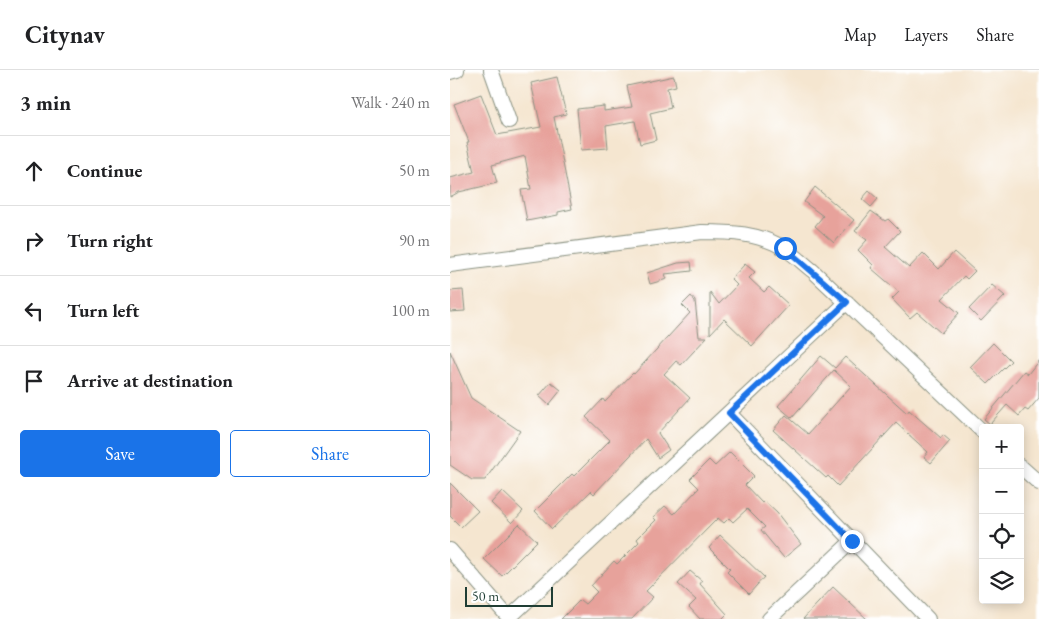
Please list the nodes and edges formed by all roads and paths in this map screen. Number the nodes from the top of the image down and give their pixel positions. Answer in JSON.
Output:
{"nodes":[{"id":1,"x":457,"y":70,"type":"edge"},
{"id":2,"x":491,"y":70,"type":"edge"},
{"id":3,"x":450,"y":72,"type":"edge"},
{"id":4,"x":509,"y":121,"type":"dead end"},
{"id":5,"x":450,"y":265,"type":"edge"},
{"id":6,"x":847,"y":302,"type":"junction"},
{"id":7,"x":729,"y":413,"type":"junction"},
{"id":8,"x":979,"y":428,"type":"edge"},
{"id":9,"x":1023,"y":469,"type":"edge"},
{"id":10,"x":1039,"y":483,"type":"edge"},
{"id":11,"x":852,"y":541,"type":"junction"},
{"id":12,"x":450,"y":550,"type":"edge"},
{"id":13,"x":510,"y":618,"type":"edge"},
{"id":14,"x":769,"y":619,"type":"edge"},
{"id":15,"x":928,"y":619,"type":"edge"}],
"edges":[{"from":1,"to":3,"type":"street"},
{"from":2,"to":4,"type":"street"},
{"from":5,"to":6,"type":"street"},
{"from":6,"to":7,"type":"street"},
{"from":6,"to":8,"type":"street"},
{"from":7,"to":11,"type":"street"},
{"from":7,"to":13,"type":"street"},
{"from":9,"to":10,"type":"street"},
{"from":11,"to":14,"type":"street"},
{"from":11,"to":15,"type":"street"},
{"from":12,"to":13,"type":"street"}]}
